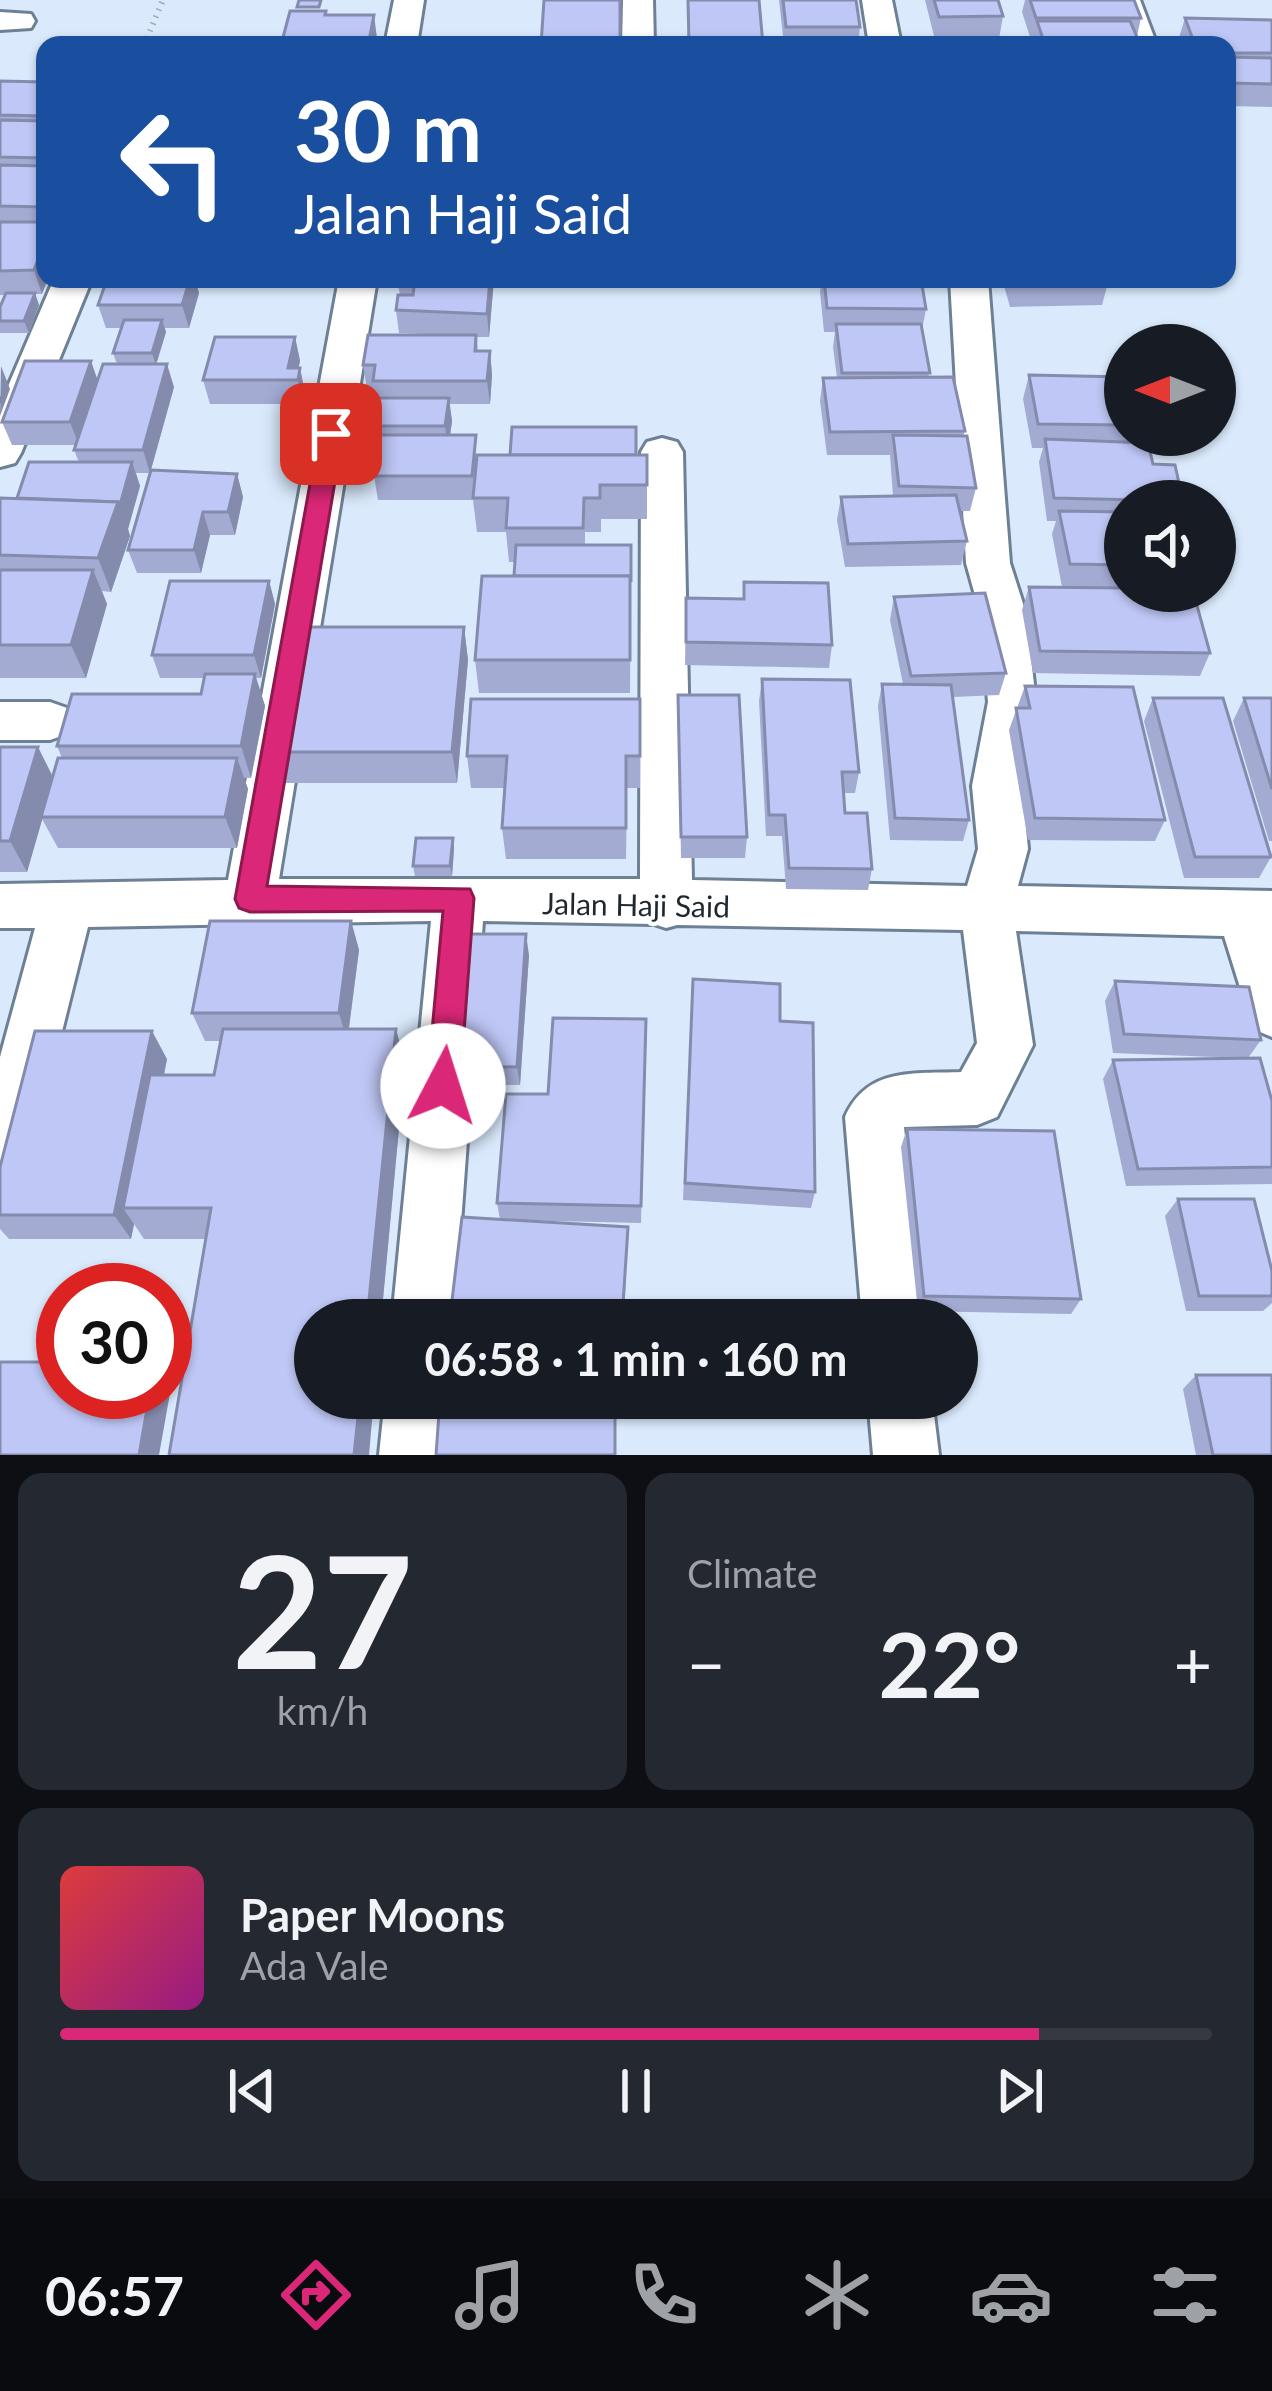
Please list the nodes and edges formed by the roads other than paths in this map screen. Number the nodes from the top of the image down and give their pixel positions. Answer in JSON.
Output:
{"nodes":[{"id":1,"x":409,"y":0,"type":"edge"},
{"id":2,"x":638,"y":0,"type":"edge"},
{"id":3,"x":877,"y":0,"type":"edge"},
{"id":4,"x":1125,"y":0,"type":"edge"},
{"id":5,"x":403,"y":36,"type":"edge"},
{"id":6,"x":638,"y":36,"type":"edge"},
{"id":7,"x":883,"y":36,"type":"edge"},
{"id":8,"x":1139,"y":36,"type":"edge"},
{"id":9,"x":69,"y":288,"type":"edge"},
{"id":10,"x":356,"y":288,"type":"edge"},
{"id":11,"x":970,"y":288,"type":"edge"},
{"id":12,"x":662,"y":452,"type":"dead end"},
{"id":13,"x":0,"y":453,"type":"edge"},
{"id":14,"x":0,"y":721,"type":"edge"},
{"id":15,"x":50,"y":721,"type":"dead end"},
{"id":16,"x":459,"y":898,"type":"junction"},
{"id":17,"x":250,"y":899,"type":"junction"},
{"id":18,"x":68,"y":904,"type":"junction"},
{"id":19,"x":666,"y":905,"type":"junction"},
{"id":20,"x":0,"y":906,"type":"edge"},
{"id":21,"x":986,"y":909,"type":"junction"},
{"id":22,"x":1258,"y":913,"type":"edge"},
{"id":23,"x":1272,"y":1012,"type":"edge"},
{"id":24,"x":0,"y":1164,"type":"edge"},
{"id":25,"x":425,"y":1299,"type":"edge"},
{"id":26,"x":891,"y":1299,"type":"edge"},
{"id":27,"x":415,"y":1419,"type":"edge"},
{"id":28,"x":902,"y":1419,"type":"edge"},
{"id":29,"x":412,"y":1455,"type":"edge"},
{"id":30,"x":906,"y":1455,"type":"edge"}],
"edges":[{"from":1,"to":5,"type":"street"},
{"from":2,"to":6,"type":"street"},
{"from":3,"to":7,"type":"street"},
{"from":4,"to":8,"type":"street"},
{"from":9,"to":13,"type":"street"},
{"from":10,"to":17,"type":"street"},
{"from":11,"to":21,"type":"street"},
{"from":12,"to":19,"type":"street"},
{"from":14,"to":15,"type":"street"},
{"from":16,"to":17,"type":"street","name":"Jalan Haji Said"},
{"from":16,"to":19,"type":"street","name":"Jalan Haji Said"},
{"from":16,"to":25,"type":"street"},
{"from":17,"to":18,"type":"street","name":"Jalan Haji Said"},
{"from":18,"to":20,"type":"street","name":"Jalan Haji Said"},
{"from":18,"to":24,"type":"street"},
{"from":19,"to":21,"type":"street","name":"Jalan Haji Said"},
{"from":21,"to":22,"type":"street","name":"Jalan Haji Said"},
{"from":21,"to":26,"type":"street"},
{"from":22,"to":23,"type":"street"},
{"from":27,"to":29,"type":"street"},
{"from":28,"to":30,"type":"street"}]}
